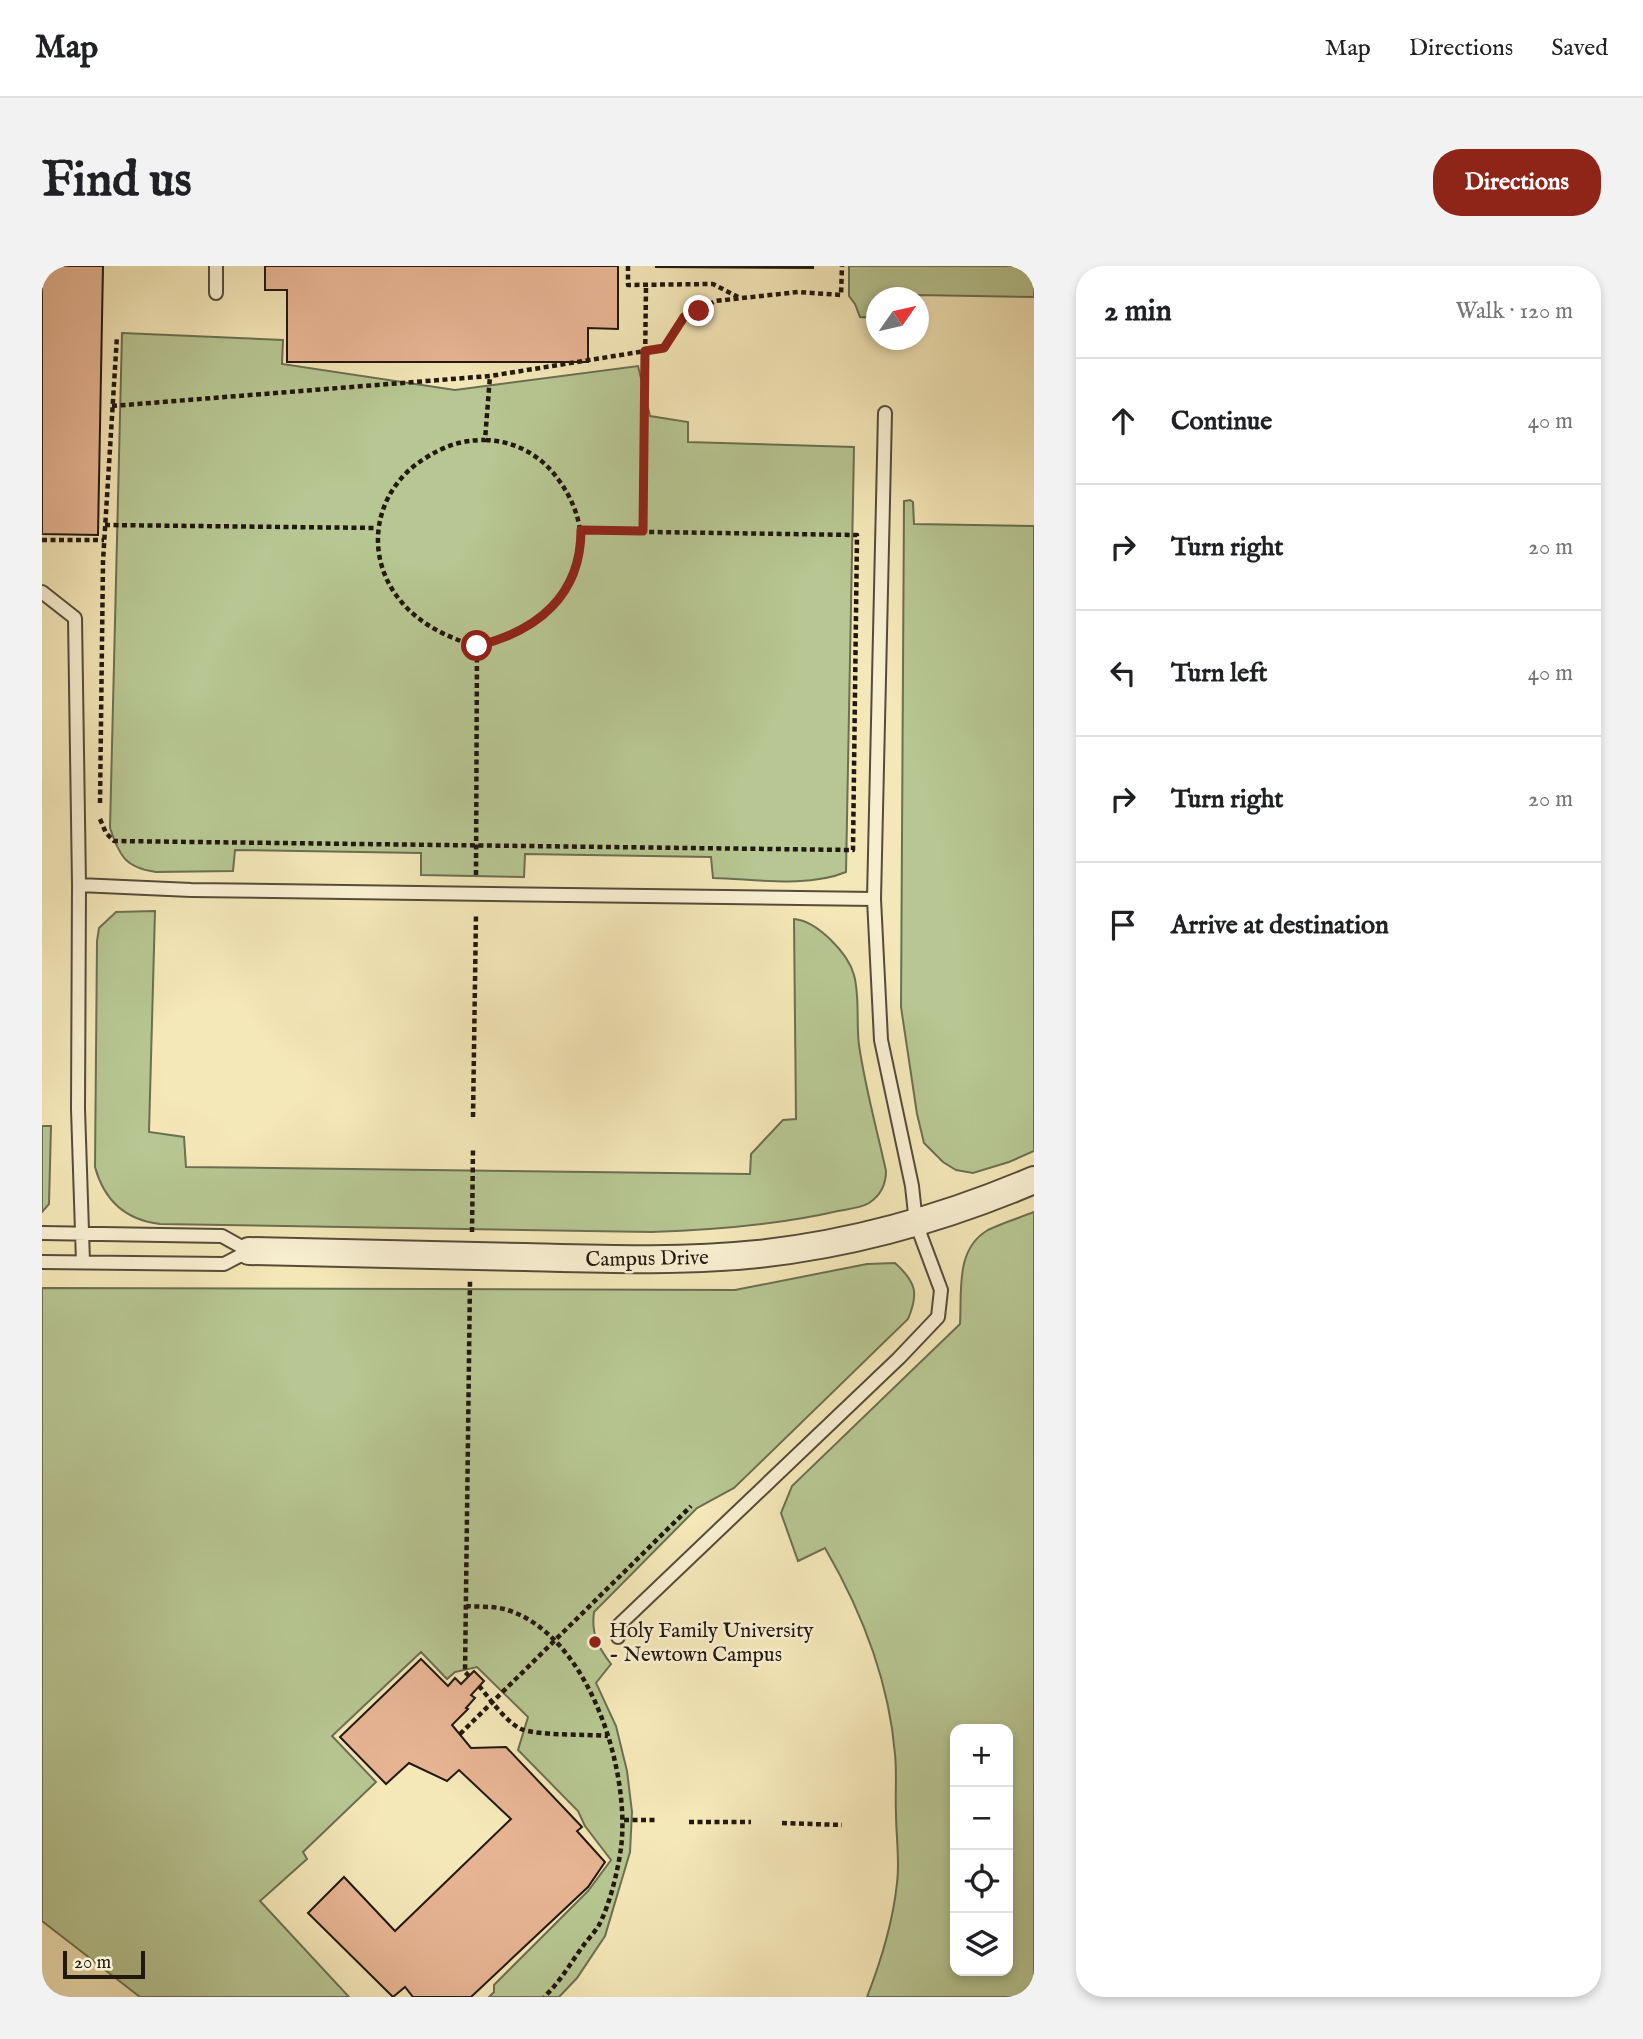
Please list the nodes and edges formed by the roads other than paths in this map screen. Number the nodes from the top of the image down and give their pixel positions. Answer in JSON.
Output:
{"nodes":[{"id":1,"x":216,"y":266,"type":"edge"},
{"id":2,"x":216,"y":293,"type":"dead end"},
{"id":3,"x":885,"y":413,"type":"dead end"},
{"id":4,"x":42,"y":592,"type":"edge"},
{"id":5,"x":79,"y":885,"type":"junction"},
{"id":6,"x":874,"y":898,"type":"junction"},
{"id":7,"x":1034,"y":1181,"type":"edge"},
{"id":8,"x":916,"y":1223,"type":"junction"},
{"id":9,"x":42,"y":1233,"type":"edge"},
{"id":10,"x":83,"y":1234,"type":"junction"},
{"id":11,"x":248,"y":1251,"type":"junction"},
{"id":12,"x":42,"y":1262,"type":"edge"},
{"id":13,"x":83,"y":1262,"type":"junction"},
{"id":14,"x":618,"y":1637,"type":"dead end"}],
"edges":[{"from":1,"to":2,"type":"lane"},
{"from":3,"to":6,"type":"lane"},
{"from":4,"to":5,"type":"lane"},
{"from":5,"to":6,"type":"lane"},
{"from":5,"to":10,"type":"lane"},
{"from":6,"to":8,"type":"lane"},
{"from":7,"to":8,"type":"street","name":"Campus Drive"},
{"from":8,"to":11,"type":"street","name":"Campus Drive"},
{"from":8,"to":14,"type":"lane"},
{"from":9,"to":10,"type":"lane","name":"Campus Drive"},
{"from":10,"to":11,"type":"lane","name":"Campus Drive"},
{"from":10,"to":13,"type":"lane"},
{"from":11,"to":13,"type":"lane","name":"Campus Drive"},
{"from":12,"to":13,"type":"lane","name":"Campus Drive"}]}
